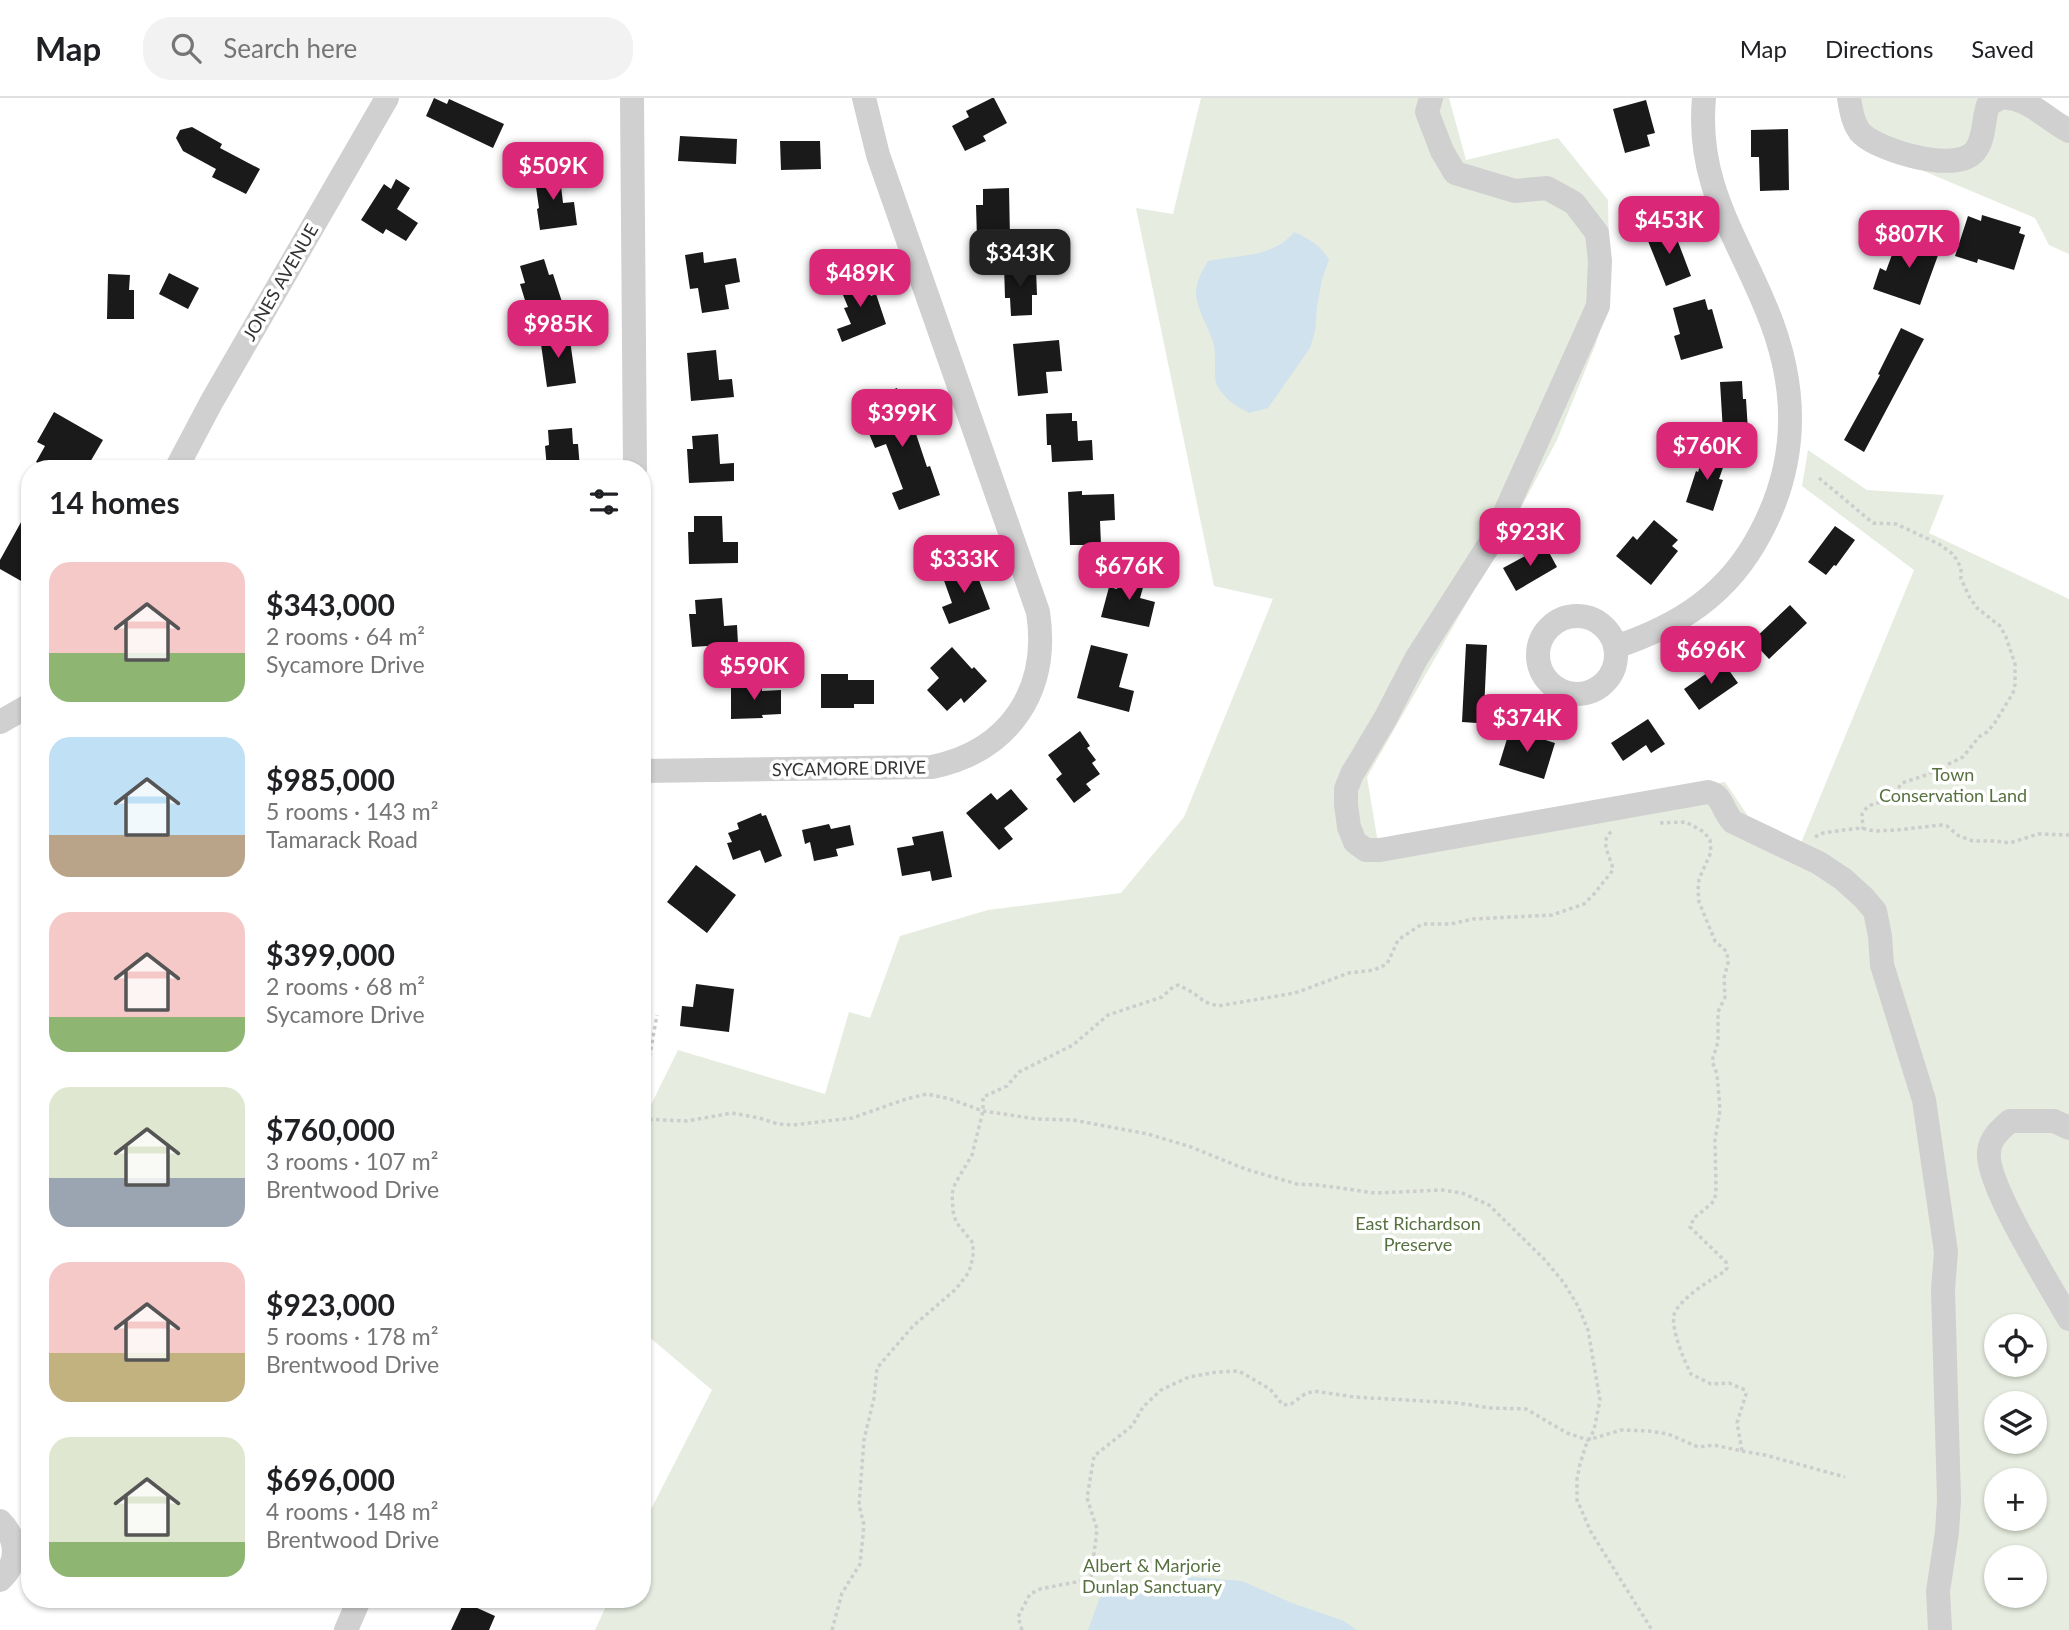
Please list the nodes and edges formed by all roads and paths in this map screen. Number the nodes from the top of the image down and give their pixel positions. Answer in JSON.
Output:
{"nodes":[{"id":1,"x":387,"y":98,"type":"edge"},
{"id":2,"x":632,"y":98,"type":"edge"},
{"id":3,"x":864,"y":98,"type":"edge"},
{"id":4,"x":1431,"y":98,"type":"edge"},
{"id":5,"x":1704,"y":98,"type":"edge"},
{"id":6,"x":1849,"y":98,"type":"edge"},
{"id":7,"x":2000,"y":98,"type":"edge"},
{"id":8,"x":2008,"y":98,"type":"edge"},
{"id":9,"x":2069,"y":131,"type":"edge"},
{"id":10,"x":181,"y":460,"type":"edge"},
{"id":11,"x":635,"y":460,"type":"edge"},
{"id":12,"x":1819,"y":478,"type":"dead end"},
{"id":13,"x":1615,"y":647,"type":"dead end"},
{"id":14,"x":21,"y":710,"type":"edge"},
{"id":15,"x":0,"y":722,"type":"edge"},
{"id":16,"x":651,"y":771,"type":"edge"},
{"id":17,"x":1654,"y":823,"type":"dead end"},
{"id":18,"x":1616,"y":829,"type":"dead end"},
{"id":19,"x":1863,"y":829,"type":"junction"},
{"id":20,"x":2069,"y":835,"type":"edge"},
{"id":21,"x":1797,"y":852,"type":"junction"},
{"id":22,"x":657,"y":1015,"type":"dead end"},
{"id":23,"x":651,"y":1048,"type":"edge"},
{"id":24,"x":984,"y":1111,"type":"junction"},
{"id":25,"x":651,"y":1119,"type":"edge"},
{"id":26,"x":2069,"y":1128,"type":"edge"},
{"id":27,"x":2069,"y":1319,"type":"edge"},
{"id":28,"x":1588,"y":1440,"type":"junction"},
{"id":29,"x":1742,"y":1451,"type":"junction"},
{"id":30,"x":1845,"y":1477,"type":"dead end"},
{"id":31,"x":0,"y":1521,"type":"edge"},
{"id":32,"x":0,"y":1580,"type":"edge"},
{"id":33,"x":356,"y":1608,"type":"edge"},
{"id":34,"x":346,"y":1630,"type":"edge"},
{"id":35,"x":832,"y":1630,"type":"edge"},
{"id":36,"x":1022,"y":1630,"type":"edge"},
{"id":37,"x":1652,"y":1630,"type":"edge"},
{"id":38,"x":1940,"y":1630,"type":"edge"}],
"edges":[{"from":1,"to":10,"type":"street","name":"JONES AVENUE"},
{"from":2,"to":11,"type":"street"},
{"from":3,"to":16,"type":"street","name":"SYCAMORE DRIVE"},
{"from":4,"to":21,"type":"street"},
{"from":5,"to":13,"type":"street"},
{"from":6,"to":7,"type":"street"},
{"from":8,"to":9,"type":"street"},
{"from":12,"to":19,"type":"path"},
{"from":14,"to":15,"type":"street"},
{"from":17,"to":29,"type":"path"},
{"from":18,"to":24,"type":"path"},
{"from":19,"to":20,"type":"path"},
{"from":19,"to":21,"type":"path"},
{"from":21,"to":38,"type":"street"},
{"from":22,"to":23,"type":"path"},
{"from":24,"to":25,"type":"path"},
{"from":24,"to":28,"type":"path"},
{"from":24,"to":35,"type":"path"},
{"from":26,"to":27,"type":"street"},
{"from":28,"to":29,"type":"path"},
{"from":28,"to":36,"type":"path"},
{"from":28,"to":37,"type":"path"},
{"from":29,"to":30,"type":"path"},
{"from":31,"to":32,"type":"street"},
{"from":33,"to":34,"type":"street"}]}
